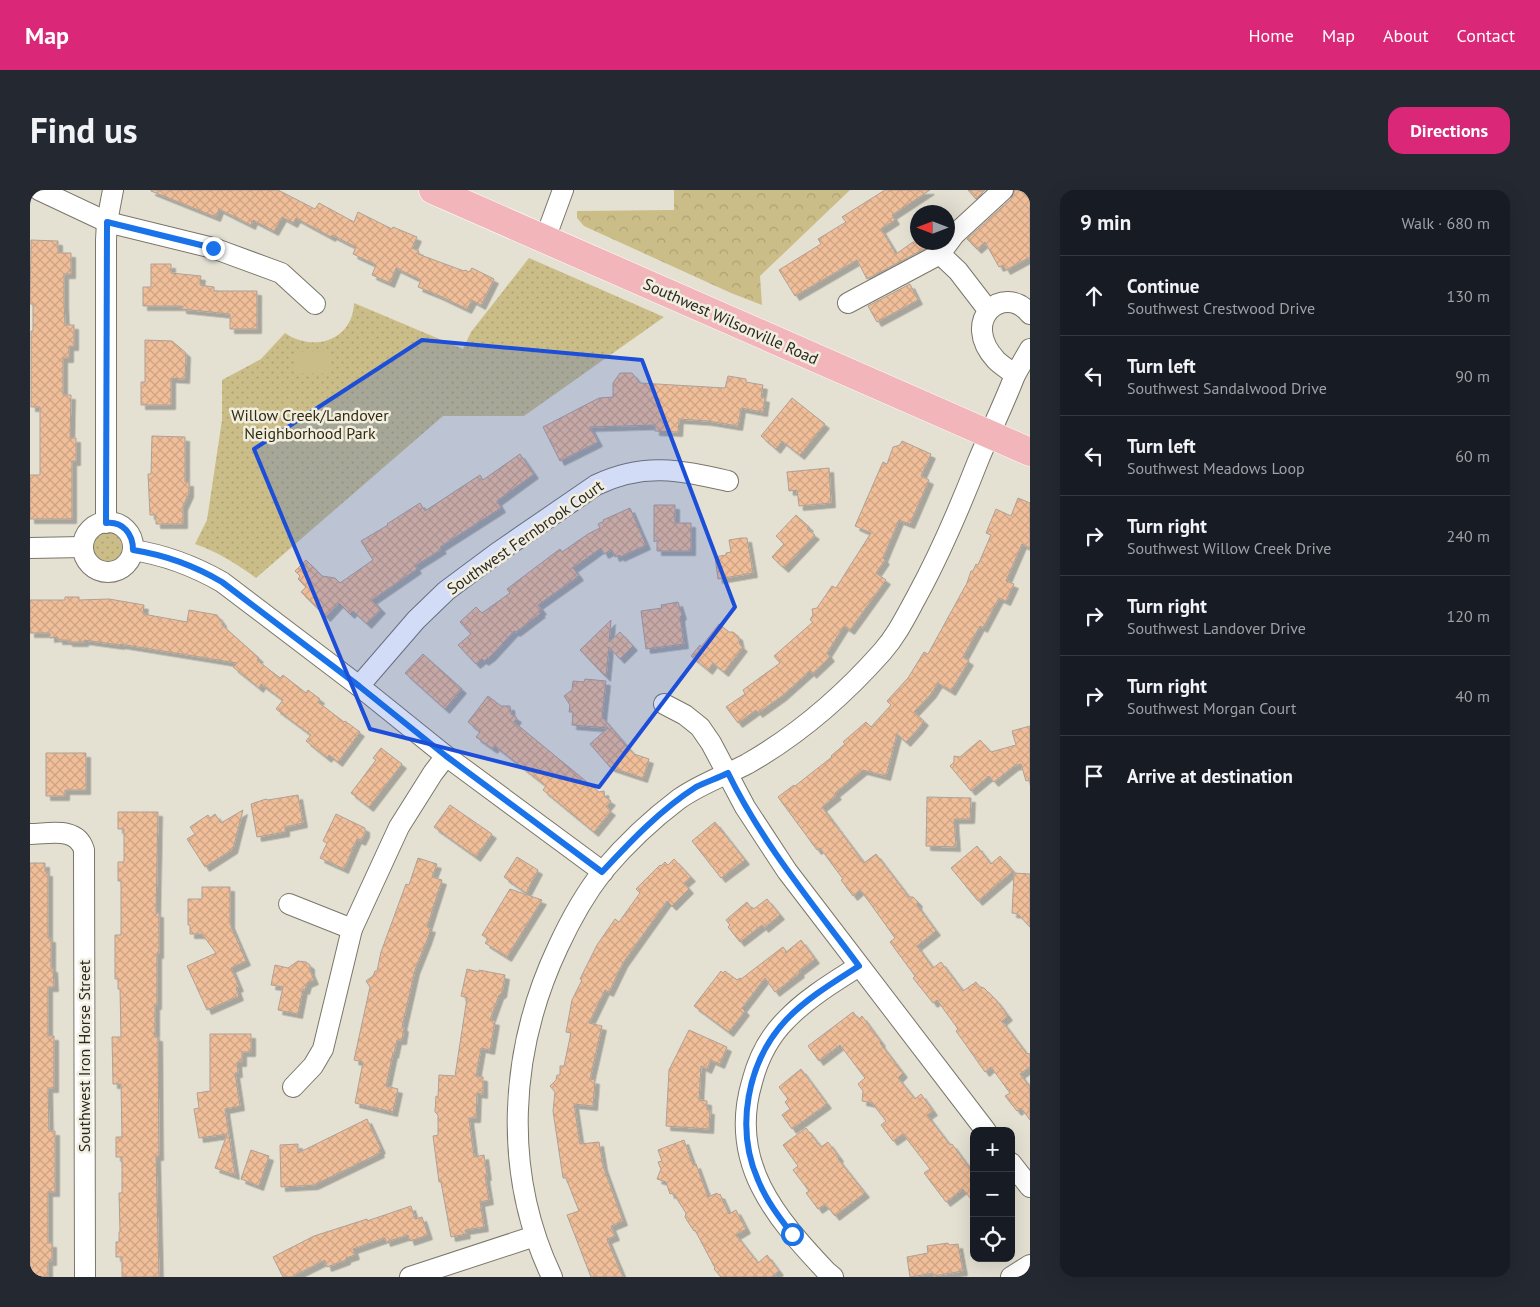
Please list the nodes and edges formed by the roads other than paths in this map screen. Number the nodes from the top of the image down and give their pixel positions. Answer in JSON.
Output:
{"nodes":[{"id":1,"x":39,"y":190,"type":"edge"},
{"id":2,"x":113,"y":190,"type":"edge"},
{"id":3,"x":433,"y":190,"type":"edge"},
{"id":4,"x":563,"y":190,"type":"edge"},
{"id":5,"x":1003,"y":190,"type":"edge"},
{"id":6,"x":107,"y":222,"type":"junction"},
{"id":7,"x":557,"y":244,"type":"junction"},
{"id":8,"x":940,"y":254,"type":"junction"},
{"id":9,"x":848,"y":303,"type":"dead end"},
{"id":10,"x":315,"y":304,"type":"dead end"},
{"id":11,"x":988,"y":310,"type":"junction"},
{"id":12,"x":1030,"y":314,"type":"edge"},
{"id":13,"x":1030,"y":349,"type":"edge"},
{"id":14,"x":1015,"y":374,"type":"junction"},
{"id":15,"x":990,"y":434,"type":"junction"},
{"id":16,"x":1030,"y":452,"type":"edge"},
{"id":17,"x":728,"y":481,"type":"dead end"},
{"id":18,"x":106,"y":523,"type":"junction"},
{"id":19,"x":83,"y":547,"type":"junction"},
{"id":20,"x":30,"y":548,"type":"edge"},
{"id":21,"x":133,"y":550,"type":"junction"},
{"id":22,"x":359,"y":686,"type":"junction"},
{"id":23,"x":664,"y":704,"type":"dead end"},
{"id":24,"x":446,"y":756,"type":"junction"},
{"id":25,"x":728,"y":773,"type":"junction"},
{"id":26,"x":30,"y":834,"type":"edge"},
{"id":27,"x":602,"y":872,"type":"junction"},
{"id":28,"x":290,"y":904,"type":"dead end"},
{"id":29,"x":352,"y":929,"type":"junction"},
{"id":30,"x":859,"y":966,"type":"junction"},
{"id":31,"x":293,"y":1087,"type":"dead end"},
{"id":32,"x":983,"y":1127,"type":"edge"},
{"id":33,"x":1015,"y":1168,"type":"edge"},
{"id":34,"x":1030,"y":1187,"type":"edge"},
{"id":35,"x":535,"y":1236,"type":"junction"},
{"id":36,"x":1030,"y":1265,"type":"edge"},
{"id":37,"x":85,"y":1277,"type":"edge"},
{"id":38,"x":410,"y":1277,"type":"edge"},
{"id":39,"x":552,"y":1277,"type":"edge"},
{"id":40,"x":833,"y":1277,"type":"edge"},
{"id":41,"x":1011,"y":1277,"type":"edge"}],
"edges":[{"from":1,"to":6,"type":"street"},
{"from":2,"to":6,"type":"street"},
{"from":3,"to":7,"type":"main road","name":"Southwest Wilsonville Road"},
{"from":4,"to":7,"type":"street"},
{"from":5,"to":8,"type":"street"},
{"from":6,"to":10,"type":"street"},
{"from":6,"to":18,"type":"street"},
{"from":7,"to":15,"type":"main road","name":"Southwest Wilsonville Road"},
{"from":8,"to":9,"type":"street"},
{"from":8,"to":11,"type":"street"},
{"from":11,"to":12,"type":"street"},
{"from":11,"to":14,"type":"street"},
{"from":13,"to":14,"type":"street"},
{"from":14,"to":15,"type":"street"},
{"from":15,"to":16,"type":"main road","name":"Southwest Wilsonville Road"},
{"from":15,"to":25,"type":"street"},
{"from":17,"to":22,"type":"street","name":"Southwest Fernbrook Court"},
{"from":18,"to":19,"type":"street"},
{"from":18,"to":21,"type":"street"},
{"from":19,"to":20,"type":"street"},
{"from":19,"to":21,"type":"street"},
{"from":21,"to":22,"type":"street"},
{"from":22,"to":24,"type":"street"},
{"from":23,"to":25,"type":"street"},
{"from":24,"to":27,"type":"street"},
{"from":24,"to":29,"type":"street"},
{"from":25,"to":27,"type":"street"},
{"from":25,"to":30,"type":"street"},
{"from":26,"to":37,"type":"street","name":"Southwest Iron Horse Street"},
{"from":27,"to":35,"type":"street"},
{"from":28,"to":29,"type":"street"},
{"from":29,"to":31,"type":"street"},
{"from":30,"to":32,"type":"street"},
{"from":30,"to":40,"type":"street"},
{"from":33,"to":34,"type":"street"},
{"from":35,"to":38,"type":"street"},
{"from":35,"to":39,"type":"street"},
{"from":36,"to":41,"type":"street"}]}
